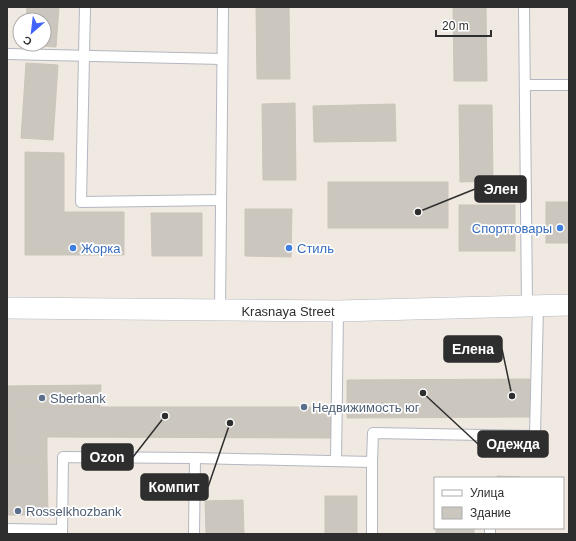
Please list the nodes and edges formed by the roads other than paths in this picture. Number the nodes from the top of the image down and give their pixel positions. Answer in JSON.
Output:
{"nodes":[{"id":1,"x":85,"y":7,"type":"edge"},
{"id":2,"x":223,"y":7,"type":"edge"},
{"id":3,"x":524,"y":7,"type":"edge"},
{"id":4,"x":7,"y":54,"type":"edge"},
{"id":5,"x":84,"y":56,"type":"junction"},
{"id":6,"x":222,"y":59,"type":"junction"},
{"id":7,"x":525,"y":85,"type":"junction"},
{"id":8,"x":569,"y":85,"type":"edge"},
{"id":9,"x":221,"y":200,"type":"junction"},
{"id":10,"x":569,"y":305,"type":"edge"},
{"id":11,"x":532,"y":306,"type":"junction"},
{"id":12,"x":7,"y":308,"type":"edge"},
{"id":13,"x":220,"y":310,"type":"junction"},
{"id":14,"x":338,"y":311,"type":"junction"},
{"id":15,"x":195,"y":458,"type":"junction"},
{"id":16,"x":336,"y":461,"type":"junction"},
{"id":17,"x":372,"y":462,"type":"junction"},
{"id":18,"x":7,"y":529,"type":"edge"},
{"id":19,"x":62,"y":532,"type":"edge"},
{"id":20,"x":194,"y":534,"type":"edge"},
{"id":21,"x":372,"y":534,"type":"edge"}],
"edges":[{"from":1,"to":5,"type":"lane"},
{"from":2,"to":6,"type":"lane"},
{"from":3,"to":7,"type":"lane"},
{"from":4,"to":5,"type":"lane"},
{"from":5,"to":6,"type":"lane"},
{"from":5,"to":9,"type":"lane"},
{"from":6,"to":9,"type":"lane"},
{"from":7,"to":8,"type":"lane"},
{"from":7,"to":11,"type":"lane"},
{"from":9,"to":13,"type":"lane"},
{"from":10,"to":11,"type":"street","name":"Krasnaya Street"},
{"from":11,"to":14,"type":"street","name":"Krasnaya Street"},
{"from":11,"to":17,"type":"lane"},
{"from":12,"to":13,"type":"street","name":"Krasnaya Street"},
{"from":13,"to":14,"type":"street","name":"Krasnaya Street"},
{"from":14,"to":16,"type":"lane"},
{"from":15,"to":16,"type":"lane"},
{"from":15,"to":19,"type":"lane"},
{"from":15,"to":20,"type":"lane"},
{"from":16,"to":17,"type":"lane"},
{"from":17,"to":21,"type":"lane"},
{"from":18,"to":19,"type":"lane"}]}
